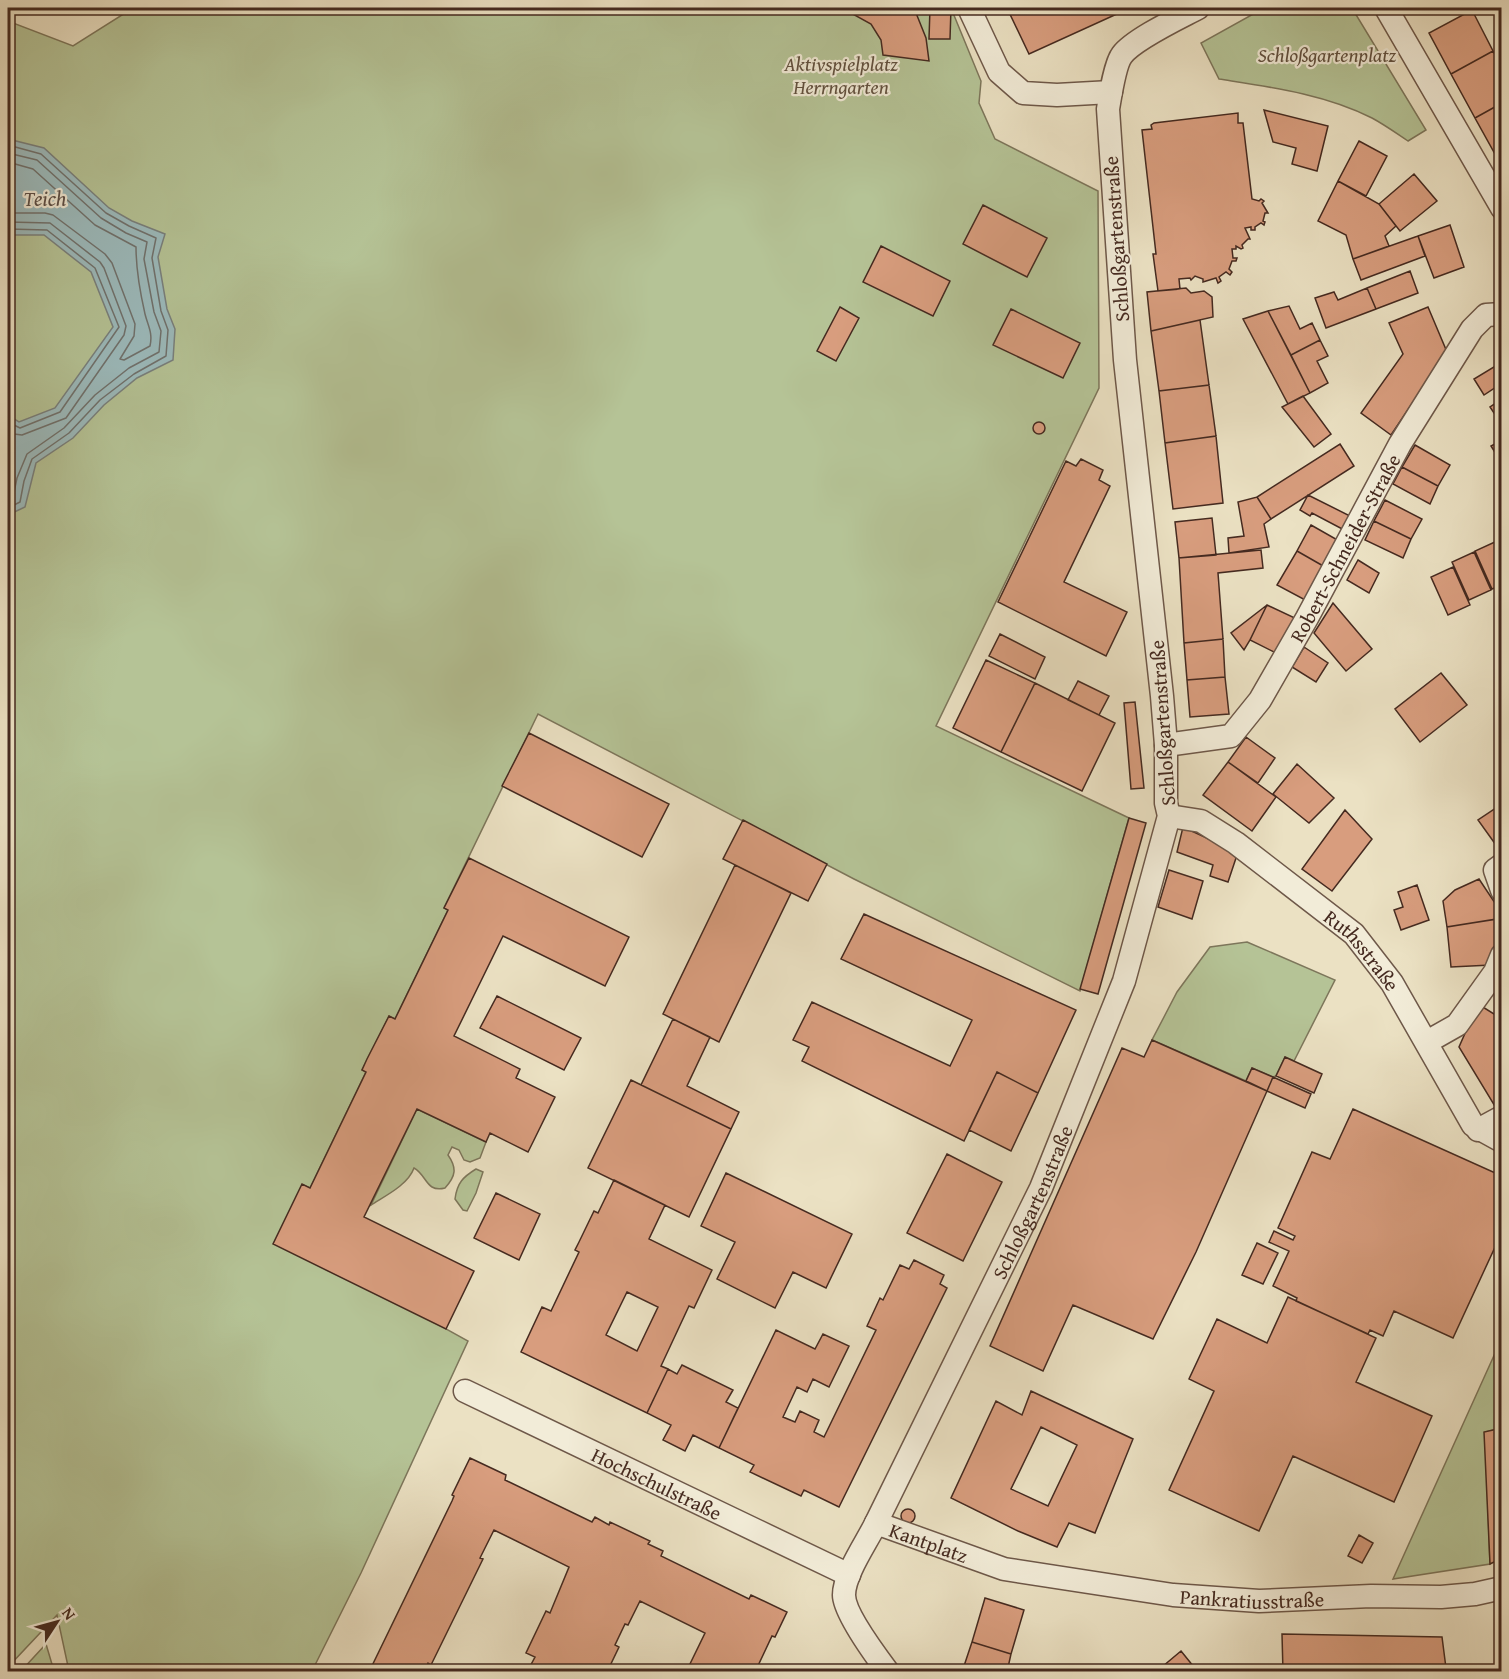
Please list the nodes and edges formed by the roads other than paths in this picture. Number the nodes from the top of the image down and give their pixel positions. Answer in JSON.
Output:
{"nodes":[{"id":1,"x":969,"y":8,"type":"edge"},
{"id":2,"x":1198,"y":8,"type":"edge"},
{"id":3,"x":1386,"y":8,"type":"edge"},
{"id":4,"x":1111,"y":92,"type":"junction"},
{"id":5,"x":1502,"y":208,"type":"edge"},
{"id":6,"x":1502,"y":314,"type":"edge"},
{"id":7,"x":1166,"y":745,"type":"junction"},
{"id":8,"x":1169,"y":816,"type":"junction"},
{"id":9,"x":1502,"y":865,"type":"edge"},
{"id":10,"x":1502,"y":890,"type":"edge"},
{"id":11,"x":1502,"y":955,"type":"edge"},
{"id":12,"x":1427,"y":1042,"type":"junction"},
{"id":13,"x":1502,"y":1117,"type":"edge"},
{"id":14,"x":1478,"y":1130,"type":"junction"},
{"id":15,"x":1502,"y":1141,"type":"edge"},
{"id":16,"x":465,"y":1391,"type":"dead end"},
{"id":17,"x":876,"y":1523,"type":"junction"},
{"id":18,"x":1004,"y":1569,"type":"joint"},
{"id":19,"x":849,"y":1575,"type":"junction"},
{"id":20,"x":1502,"y":1588,"type":"edge"},
{"id":21,"x":888,"y":1671,"type":"edge"}],
"edges":[{"from":1,"to":4,"type":"street"},
{"from":2,"to":4,"type":"street"},
{"from":3,"to":5,"type":"street"},
{"from":4,"to":7,"type":"street","name":"Schloßgartenstraße"},
{"from":6,"to":7,"type":"street","name":"Robert-Schneider-Straße"},
{"from":7,"to":8,"type":"street","name":"Schloßgartenstraße"},
{"from":8,"to":12,"type":"street","name":"Ruthsstraße"},
{"from":8,"to":17,"type":"street","name":"Schloßgartenstraße"},
{"from":9,"to":10,"type":"street"},
{"from":11,"to":12,"type":"street"},
{"from":12,"to":14,"type":"street","name":"Ruthsstraße"},
{"from":13,"to":14,"type":"street"},
{"from":14,"to":15,"type":"street"},
{"from":16,"to":19,"type":"street","name":"Hochschulstraße"},
{"from":17,"to":18,"type":"street","name":"Kantplatz"},
{"from":17,"to":19,"type":"street","name":"Kantplatz"},
{"from":18,"to":20,"type":"street","name":"Pankratiusstraße"},
{"from":19,"to":21,"type":"street","name":"Kantplatz"}]}
